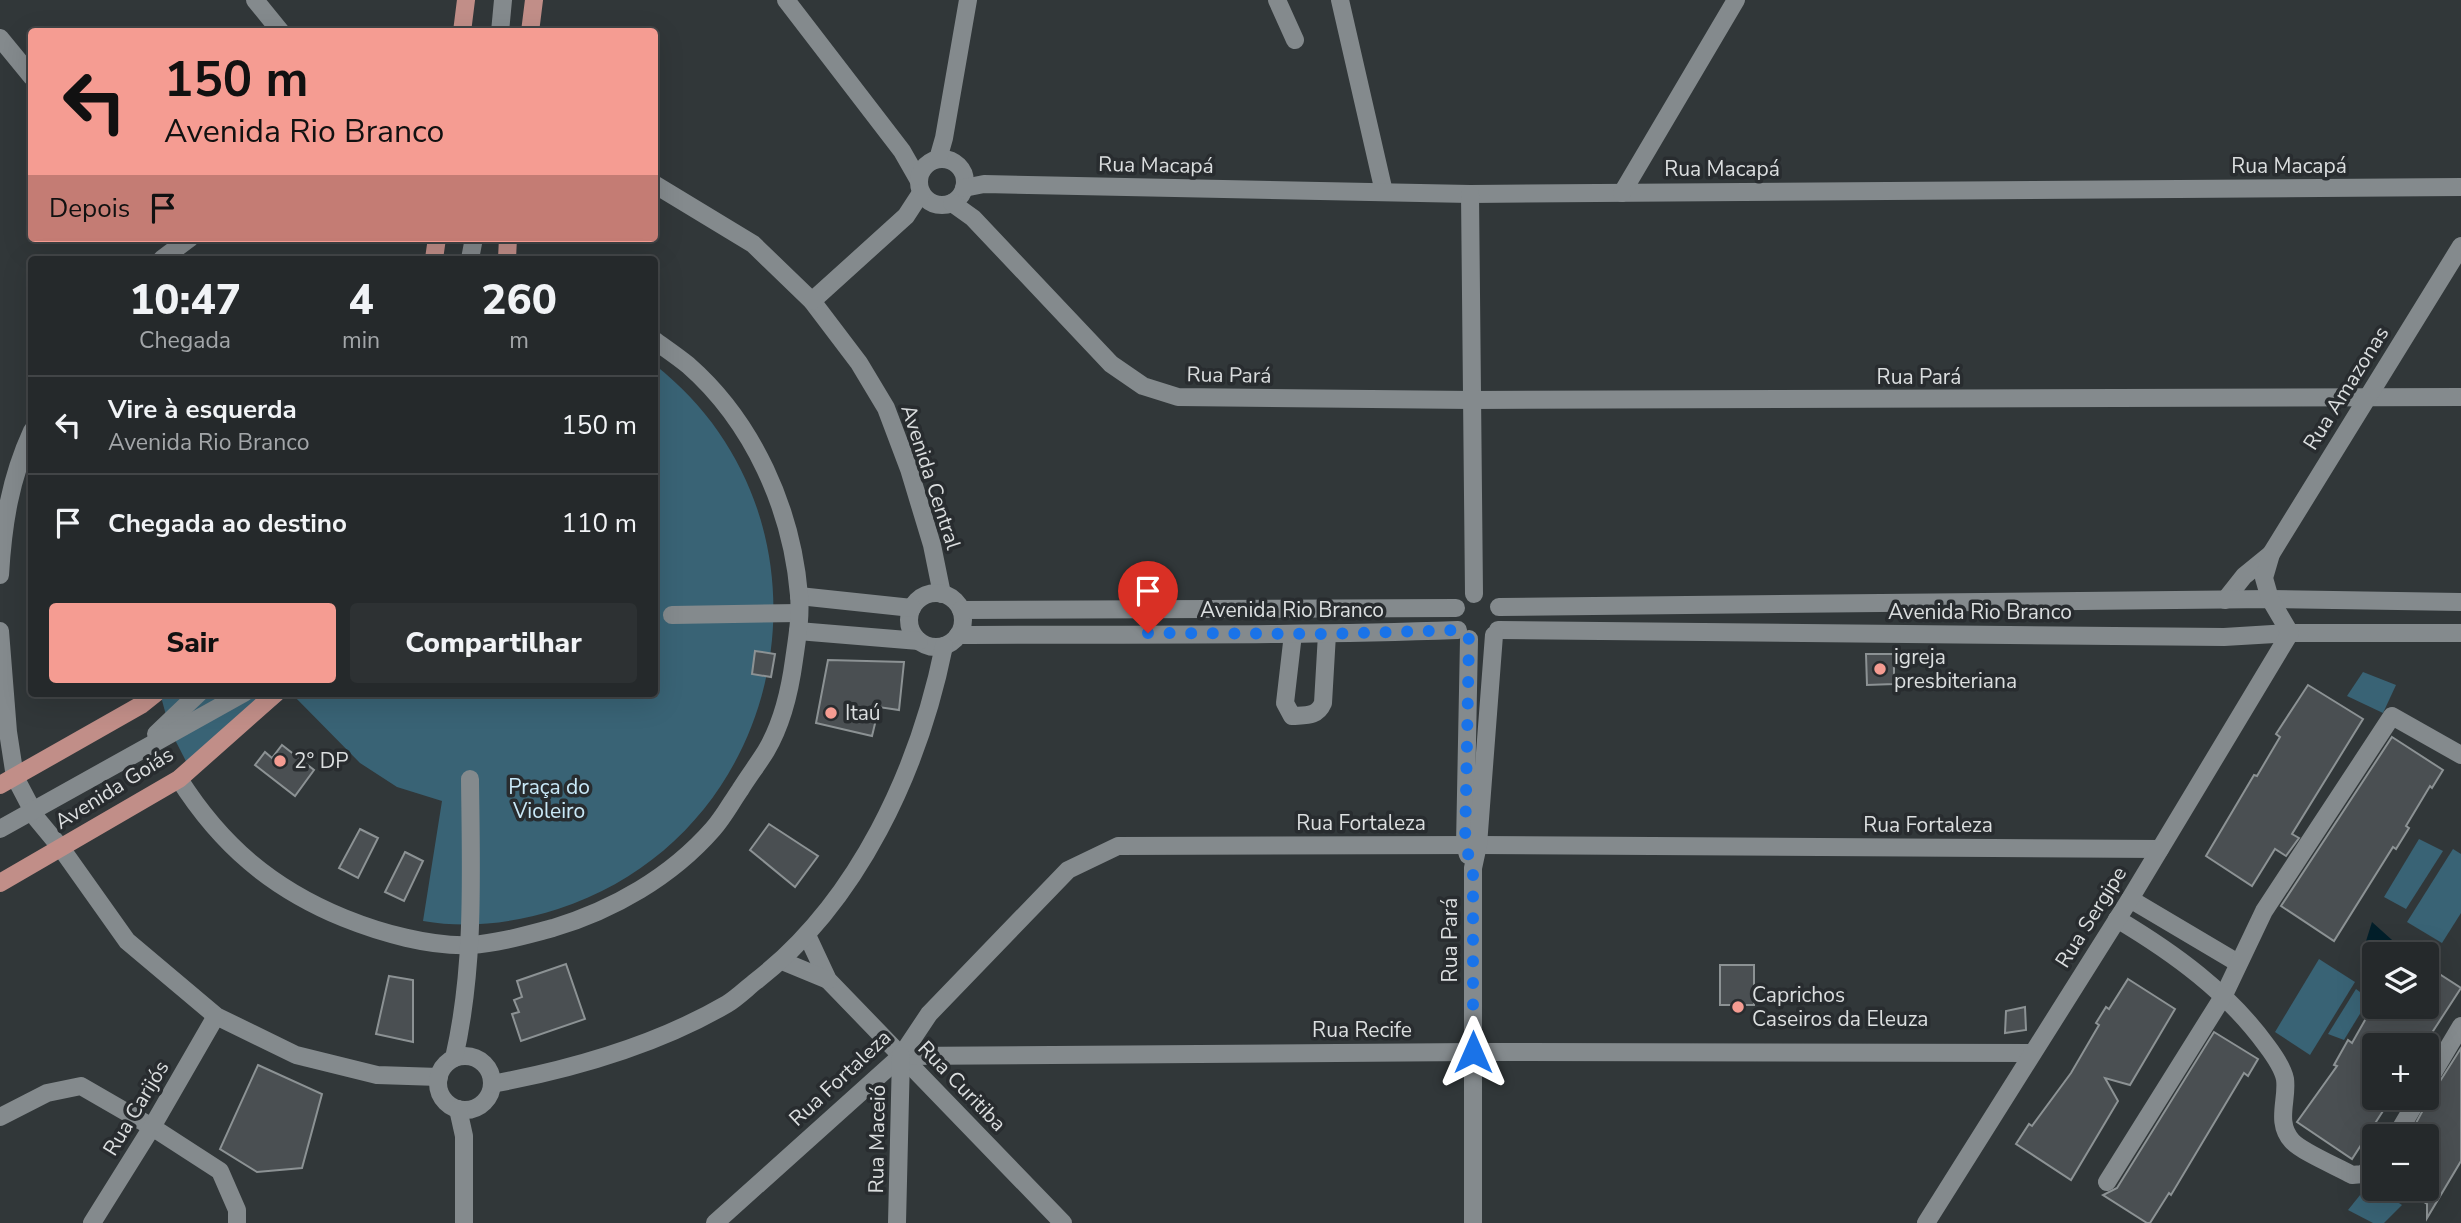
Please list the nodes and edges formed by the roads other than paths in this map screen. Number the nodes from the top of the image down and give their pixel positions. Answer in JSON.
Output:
{"nodes":[{"id":1,"x":255,"y":0,"type":"edge"},
{"id":2,"x":466,"y":0,"type":"edge"},
{"id":3,"x":503,"y":0,"type":"edge"},
{"id":4,"x":534,"y":0,"type":"edge"},
{"id":5,"x":786,"y":0,"type":"edge"},
{"id":6,"x":968,"y":0,"type":"edge"},
{"id":7,"x":1277,"y":0,"type":"edge"},
{"id":8,"x":1340,"y":0,"type":"edge"},
{"id":9,"x":1736,"y":0,"type":"edge"},
{"id":10,"x":278,"y":28,"type":"edge"},
{"id":11,"x":462,"y":28,"type":"edge"},
{"id":12,"x":500,"y":28,"type":"edge"},
{"id":13,"x":530,"y":28,"type":"edge"},
{"id":14,"x":0,"y":38,"type":"edge"},
{"id":15,"x":1295,"y":40,"type":"dead end"},
{"id":16,"x":28,"y":72,"type":"edge"},
{"id":17,"x":930,"y":176,"type":"junction"},
{"id":18,"x":658,"y":186,"type":"edge"},
{"id":19,"x":2461,"y":187,"type":"edge"},
{"id":20,"x":960,"y":191,"type":"junction"},
{"id":21,"x":1384,"y":192,"type":"junction"},
{"id":22,"x":1622,"y":193,"type":"junction"},
{"id":23,"x":1470,"y":194,"type":"junction"},
{"id":24,"x":184,"y":242,"type":"edge"},
{"id":25,"x":2461,"y":246,"type":"edge"},
{"id":26,"x":168,"y":252,"type":"edge"},
{"id":27,"x":812,"y":301,"type":"junction"},
{"id":28,"x":658,"y":343,"type":"edge"},
{"id":29,"x":2461,"y":397,"type":"edge"},
{"id":30,"x":2366,"y":399,"type":"junction"},
{"id":31,"x":1472,"y":400,"type":"junction"},
{"id":32,"x":28,"y":439,"type":"edge"},
{"id":33,"x":2,"y":522,"type":"edge"},
{"id":34,"x":2271,"y":554,"type":"junction"},
{"id":35,"x":0,"y":575,"type":"edge"},
{"id":36,"x":942,"y":594,"type":"junction"},
{"id":37,"x":1474,"y":594,"type":"junction"},
{"id":38,"x":2270,"y":599,"type":"junction"},
{"id":39,"x":2225,"y":600,"type":"junction"},
{"id":40,"x":2461,"y":602,"type":"edge"},
{"id":41,"x":799,"y":604,"type":"junction"},
{"id":42,"x":1499,"y":607,"type":"junction"},
{"id":43,"x":912,"y":608,"type":"junction"},
{"id":44,"x":1456,"y":608,"type":"junction"},
{"id":45,"x":961,"y":610,"type":"junction"},
{"id":46,"x":672,"y":615,"type":"dead end"},
{"id":47,"x":0,"y":631,"type":"edge"},
{"id":48,"x":798,"y":631,"type":"junction"},
{"id":49,"x":1496,"y":633,"type":"junction"},
{"id":50,"x":2290,"y":633,"type":"junction"},
{"id":51,"x":2461,"y":633,"type":"edge"},
{"id":52,"x":1293,"y":634,"type":"junction"},
{"id":53,"x":1327,"y":634,"type":"junction"},
{"id":54,"x":1463,"y":635,"type":"junction"},
{"id":55,"x":919,"y":641,"type":"junction"},
{"id":56,"x":951,"y":641,"type":"junction"},
{"id":57,"x":1469,"y":675,"type":"junction"},
{"id":58,"x":1491,"y":675,"type":"junction"},
{"id":59,"x":195,"y":697,"type":"edge"},
{"id":60,"x":237,"y":697,"type":"edge"},
{"id":61,"x":271,"y":697,"type":"edge"},
{"id":62,"x":139,"y":699,"type":"edge"},
{"id":63,"x":135,"y":754,"type":"junction"},
{"id":64,"x":2461,"y":755,"type":"edge"},
{"id":65,"x":179,"y":779,"type":"junction"},
{"id":66,"x":470,"y":779,"type":"dead end"},
{"id":67,"x":8,"y":781,"type":"edge"},
{"id":68,"x":32,"y":810,"type":"junction"},
{"id":69,"x":0,"y":829,"type":"edge"},
{"id":70,"x":1471,"y":845,"type":"junction"},
{"id":71,"x":61,"y":848,"type":"junction"},
{"id":72,"x":2160,"y":849,"type":"junction"},
{"id":73,"x":0,"y":883,"type":"edge"},
{"id":74,"x":2130,"y":899,"type":"junction"},
{"id":75,"x":2117,"y":919,"type":"junction"},
{"id":76,"x":807,"y":935,"type":"junction"},
{"id":77,"x":470,"y":945,"type":"junction"},
{"id":78,"x":782,"y":961,"type":"junction"},
{"id":79,"x":2238,"y":963,"type":"junction"},
{"id":80,"x":828,"y":979,"type":"junction"},
{"id":81,"x":2224,"y":996,"type":"junction"},
{"id":82,"x":216,"y":1016,"type":"junction"},
{"id":83,"x":463,"y":1021,"type":"junction"},
{"id":84,"x":2461,"y":1026,"type":"edge"},
{"id":85,"x":1473,"y":1052,"type":"junction"},
{"id":86,"x":2032,"y":1053,"type":"junction"},
{"id":87,"x":901,"y":1056,"type":"junction"},
{"id":88,"x":473,"y":1057,"type":"junction"},
{"id":89,"x":454,"y":1058,"type":"junction"},
{"id":90,"x":2439,"y":1063,"type":"edge"},
{"id":91,"x":439,"y":1077,"type":"junction"},
{"id":92,"x":492,"y":1084,"type":"junction"},
{"id":93,"x":465,"y":1109,"type":"junction"},
{"id":94,"x":0,"y":1116,"type":"edge"},
{"id":95,"x":152,"y":1126,"type":"junction"},
{"id":96,"x":2362,"y":1174,"type":"edge"},
{"id":97,"x":2107,"y":1182,"type":"dead end"},
{"id":98,"x":92,"y":1223,"type":"edge"},
{"id":99,"x":237,"y":1223,"type":"edge"},
{"id":100,"x":464,"y":1223,"type":"edge"},
{"id":101,"x":715,"y":1223,"type":"edge"},
{"id":102,"x":897,"y":1223,"type":"edge"},
{"id":103,"x":1063,"y":1223,"type":"edge"},
{"id":104,"x":1473,"y":1223,"type":"edge"},
{"id":105,"x":1926,"y":1223,"type":"edge"}],
"edges":[{"from":1,"to":10,"type":"street"},
{"from":2,"to":11,"type":"main road"},
{"from":3,"to":12,"type":"street"},
{"from":4,"to":13,"type":"main road"},
{"from":5,"to":17,"type":"street"},
{"from":6,"to":17,"type":"street"},
{"from":7,"to":15,"type":"street"},
{"from":8,"to":21,"type":"street"},
{"from":9,"to":22,"type":"street"},
{"from":14,"to":16,"type":"street"},
{"from":17,"to":20,"type":"street","name":"Rua Pará"},
{"from":17,"to":20,"type":"street","name":"Rua Macapá"},
{"from":17,"to":27,"type":"street"},
{"from":18,"to":27,"type":"street","name":"Avenida Central"},
{"from":19,"to":22,"type":"street","name":"Rua Macapá"},
{"from":20,"to":21,"type":"street","name":"Rua Macapá"},
{"from":20,"to":31,"type":"street","name":"Rua Pará"},
{"from":21,"to":23,"type":"street","name":"Rua Macapá"},
{"from":22,"to":23,"type":"street","name":"Rua Macapá"},
{"from":23,"to":31,"type":"street"},
{"from":24,"to":26,"type":"street"},
{"from":25,"to":30,"type":"street","name":"Rua Amazonas"},
{"from":27,"to":36,"type":"street","name":"Avenida Central"},
{"from":28,"to":41,"type":"street"},
{"from":29,"to":30,"type":"street","name":"Rua Pará"},
{"from":30,"to":31,"type":"street","name":"Rua Pará"},
{"from":30,"to":34,"type":"street","name":"Rua Amazonas"},
{"from":31,"to":37,"type":"street"},
{"from":32,"to":33,"type":"street"},
{"from":33,"to":35,"type":"street"},
{"from":34,"to":38,"type":"street","name":"Rua Amazonas"},
{"from":34,"to":39,"type":"street","name":"Rua Amazonas"},
{"from":36,"to":43,"type":"street"},
{"from":36,"to":45,"type":"street"},
{"from":37,"to":42,"type":"street"},
{"from":37,"to":44,"type":"street"},
{"from":38,"to":39,"type":"street","name":"Avenida Rio Branco"},
{"from":38,"to":40,"type":"street","name":"Avenida Rio Branco"},
{"from":38,"to":50,"type":"street"},
{"from":39,"to":42,"type":"street","name":"Avenida Rio Branco"},
{"from":41,"to":43,"type":"street"},
{"from":41,"to":46,"type":"street"},
{"from":41,"to":48,"type":"street"},
{"from":42,"to":49,"type":"street"},
{"from":43,"to":55,"type":"street"},
{"from":44,"to":45,"type":"street","name":"Avenida Rio Branco"},
{"from":44,"to":54,"type":"street"},
{"from":45,"to":56,"type":"street"},
{"from":47,"to":67,"type":"street"},
{"from":48,"to":55,"type":"street"},
{"from":48,"to":77,"type":"street"},
{"from":49,"to":50,"type":"street","name":"Avenida Rio Branco"},
{"from":49,"to":54,"type":"street"},
{"from":49,"to":58,"type":"street","name":"Rua Pará"},
{"from":50,"to":51,"type":"street","name":"Avenida Rio Branco"},
{"from":50,"to":72,"type":"street","name":"Rua Sergipe"},
{"from":52,"to":53,"type":"street","name":"Avenida Rio Branco"},
{"from":52,"to":53,"type":"street"},
{"from":52,"to":56,"type":"street","name":"Avenida Rio Branco"},
{"from":53,"to":54,"type":"street","name":"Avenida Rio Branco"},
{"from":54,"to":57,"type":"street","name":"Rua Pará"},
{"from":55,"to":56,"type":"street"},
{"from":56,"to":76,"type":"street"},
{"from":57,"to":58,"type":"street"},
{"from":57,"to":70,"type":"street","name":"Rua Pará"},
{"from":58,"to":70,"type":"street","name":"Rua Pará"},
{"from":59,"to":63,"type":"street"},
{"from":60,"to":63,"type":"street"},
{"from":61,"to":65,"type":"main road","name":"Avenida Goiás"},
{"from":62,"to":67,"type":"main road"},
{"from":63,"to":68,"type":"street"},
{"from":64,"to":79,"type":"street"},
{"from":65,"to":71,"type":"main road","name":"Avenida Goiás"},
{"from":65,"to":77,"type":"street"},
{"from":66,"to":77,"type":"street"},
{"from":67,"to":68,"type":"street"},
{"from":68,"to":69,"type":"street"},
{"from":68,"to":71,"type":"street"},
{"from":70,"to":72,"type":"street","name":"Rua Fortaleza"},
{"from":70,"to":85,"type":"street","name":"Rua Pará"},
{"from":70,"to":87,"type":"street","name":"Rua Fortaleza"},
{"from":71,"to":73,"type":"main road","name":"Avenida Goiás"},
{"from":71,"to":82,"type":"street"},
{"from":72,"to":74,"type":"street","name":"Rua Sergipe"},
{"from":74,"to":75,"type":"street","name":"Rua Sergipe"},
{"from":74,"to":79,"type":"street"},
{"from":75,"to":81,"type":"street"},
{"from":75,"to":86,"type":"street","name":"Rua Sergipe"},
{"from":76,"to":78,"type":"street"},
{"from":76,"to":80,"type":"street","name":"Rua Curitiba"},
{"from":77,"to":83,"type":"street"},
{"from":78,"to":80,"type":"street","name":"Rua Curitiba"},
{"from":78,"to":92,"type":"street"},
{"from":79,"to":81,"type":"street"},
{"from":80,"to":87,"type":"street","name":"Rua Curitiba"},
{"from":81,"to":96,"type":"street"},
{"from":81,"to":97,"type":"street"},
{"from":82,"to":91,"type":"street"},
{"from":82,"to":95,"type":"street","name":"Rua Carijós"},
{"from":83,"to":88,"type":"street"},
{"from":83,"to":89,"type":"street"},
{"from":84,"to":90,"type":"street"},
{"from":85,"to":86,"type":"street","name":"Rua Recife"},
{"from":85,"to":87,"type":"street","name":"Rua Recife"},
{"from":85,"to":104,"type":"street","name":"Rua Pará"},
{"from":86,"to":105,"type":"street","name":"Rua Sergipe"},
{"from":87,"to":101,"type":"street","name":"Rua Fortaleza"},
{"from":87,"to":102,"type":"street","name":"Rua Maceió"},
{"from":87,"to":103,"type":"street","name":"Rua Curitiba"},
{"from":88,"to":89,"type":"street"},
{"from":88,"to":92,"type":"street"},
{"from":89,"to":91,"type":"street"},
{"from":91,"to":93,"type":"street"},
{"from":92,"to":93,"type":"street"},
{"from":93,"to":100,"type":"street"},
{"from":94,"to":95,"type":"street"},
{"from":95,"to":98,"type":"street","name":"Rua Carijós"},
{"from":95,"to":99,"type":"street"}]}
